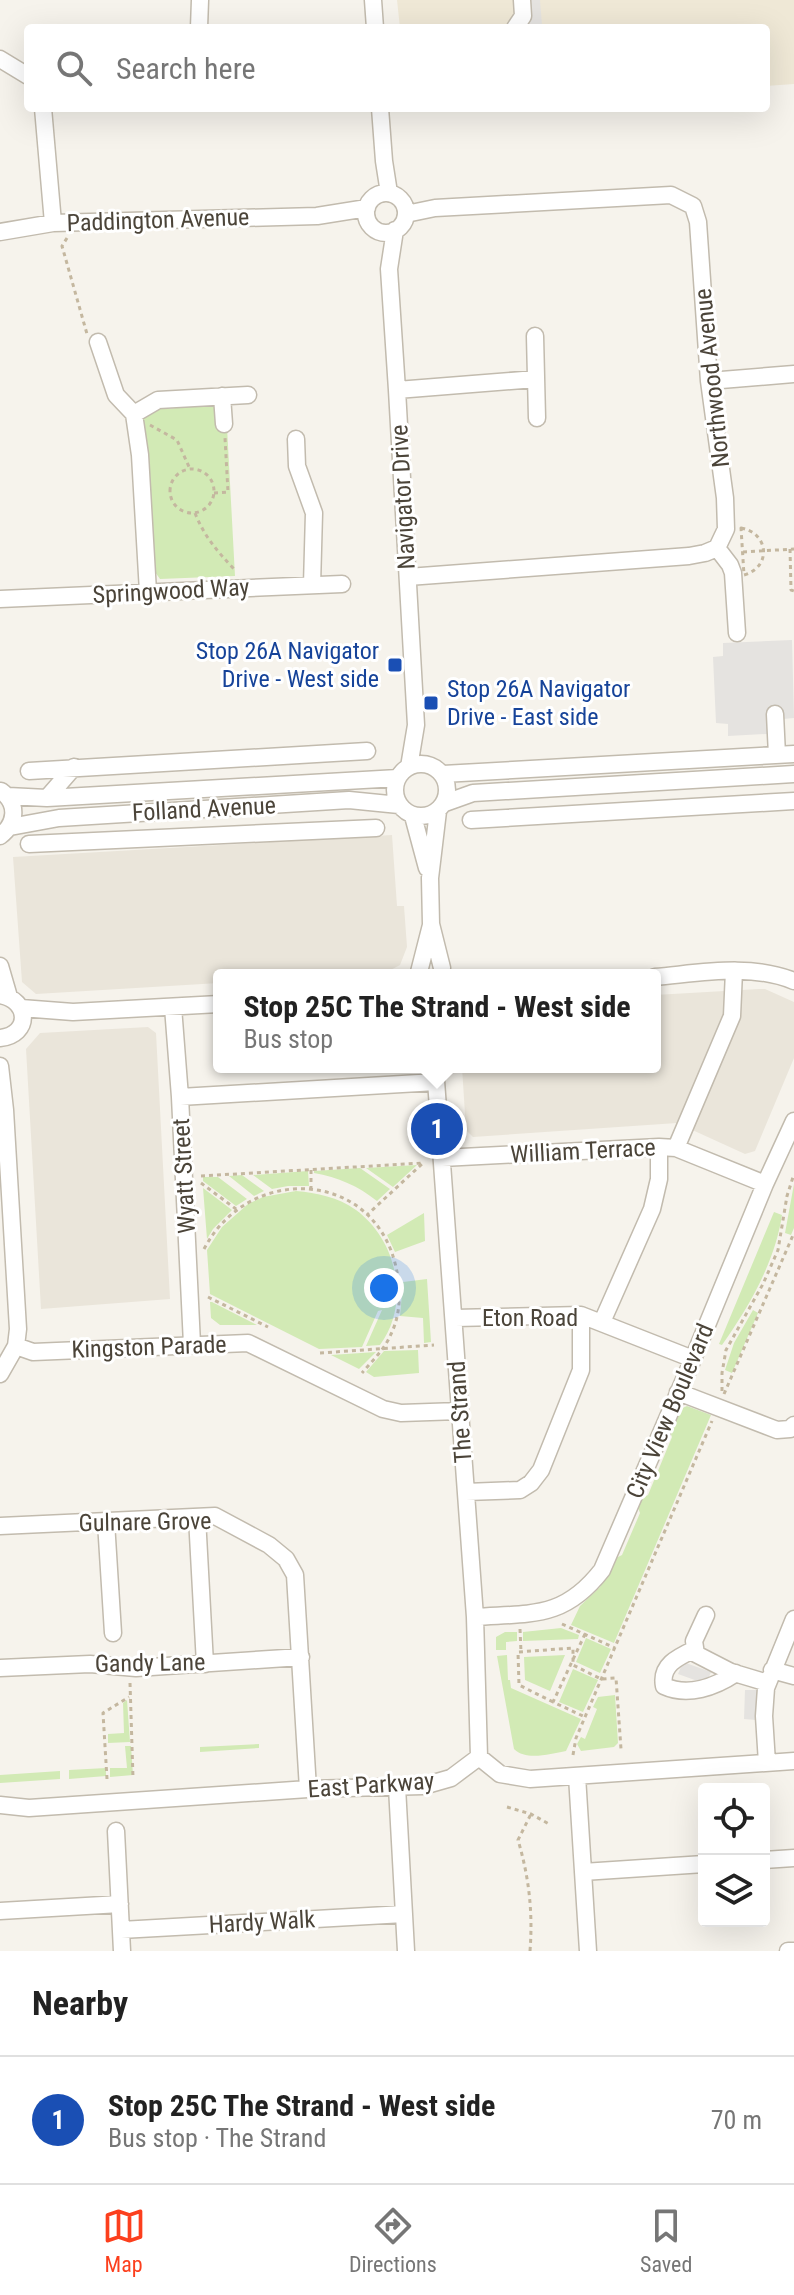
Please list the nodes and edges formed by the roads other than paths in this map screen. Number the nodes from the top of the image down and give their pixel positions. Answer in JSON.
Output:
{"nodes":[{"id":1,"x":200,"y":0,"type":"edge"},
{"id":2,"x":373,"y":0,"type":"edge"},
{"id":3,"x":522,"y":0,"type":"edge"},
{"id":4,"x":199,"y":24,"type":"edge"},
{"id":5,"x":375,"y":24,"type":"edge"},
{"id":6,"x":518,"y":24,"type":"edge"},
{"id":7,"x":0,"y":59,"type":"edge"},
{"id":8,"x":24,"y":74,"type":"edge"},
{"id":9,"x":43,"y":112,"type":"edge"},
{"id":10,"x":380,"y":112,"type":"edge"},
{"id":11,"x":384,"y":161,"type":"junction"},
{"id":12,"x":399,"y":203,"type":"junction"},
{"id":13,"x":370,"y":214,"type":"junction"},
{"id":14,"x":53,"y":223,"type":"junction"},
{"id":15,"x":395,"y":230,"type":"junction"},
{"id":16,"x":0,"y":232,"type":"edge"},
{"id":17,"x":389,"y":269,"type":"junction"},
{"id":18,"x":535,"y":336,"type":"dead end"},
{"id":19,"x":93,"y":340,"type":"road end"},
{"id":20,"x":794,"y":374,"type":"edge"},
{"id":21,"x":535,"y":379,"type":"junction"},
{"id":22,"x":709,"y":381,"type":"junction"},
{"id":23,"x":397,"y":390,"type":"junction"},
{"id":24,"x":248,"y":395,"type":"dead end"},
{"id":25,"x":222,"y":396,"type":"junction"},
{"id":26,"x":134,"y":414,"type":"junction"},
{"id":27,"x":537,"y":418,"type":"dead end"},
{"id":28,"x":224,"y":424,"type":"road end"},
{"id":29,"x":296,"y":439,"type":"dead end"},
{"id":30,"x":717,"y":548,"type":"junction"},
{"id":31,"x":408,"y":577,"type":"junction"},
{"id":32,"x":342,"y":584,"type":"dead end"},
{"id":33,"x":312,"y":585,"type":"junction"},
{"id":34,"x":148,"y":592,"type":"junction"},
{"id":35,"x":0,"y":599,"type":"edge"},
{"id":36,"x":737,"y":633,"type":"dead end"},
{"id":37,"x":775,"y":714,"type":"dead end"},
{"id":38,"x":416,"y":725,"type":"junction"},
{"id":39,"x":367,"y":751,"type":"dead end"},
{"id":40,"x":340,"y":753,"type":"junction"},
{"id":41,"x":786,"y":754,"type":"edge"},
{"id":42,"x":74,"y":767,"type":"junction"},
{"id":43,"x":29,"y":771,"type":"dead end"},
{"id":44,"x":439,"y":771,"type":"junction"},
{"id":45,"x":403,"y":772,"type":"junction"},
{"id":46,"x":788,"y":774,"type":"edge"},
{"id":47,"x":357,"y":782,"type":"junction"},
{"id":48,"x":493,"y":792,"type":"junction"},
{"id":49,"x":4,"y":793,"type":"edge"},
{"id":50,"x":47,"y":798,"type":"junction"},
{"id":51,"x":349,"y":800,"type":"junction"},
{"id":52,"x":794,"y":801,"type":"edge"},
{"id":53,"x":765,"y":802,"type":"junction"},
{"id":54,"x":399,"y":805,"type":"junction"},
{"id":55,"x":441,"y":807,"type":"junction"},
{"id":56,"x":413,"y":816,"type":"junction"},
{"id":57,"x":513,"y":817,"type":"junction"},
{"id":58,"x":59,"y":818,"type":"junction"},
{"id":59,"x":471,"y":820,"type":"dead end"},
{"id":60,"x":376,"y":828,"type":"dead end"},
{"id":61,"x":331,"y":830,"type":"junction"},
{"id":62,"x":3,"y":835,"type":"edge"},
{"id":63,"x":77,"y":842,"type":"junction"},
{"id":64,"x":29,"y":844,"type":"dead end"},
{"id":65,"x":430,"y":878,"type":"junction"},
{"id":66,"x":431,"y":924,"type":"junction"},
{"id":67,"x":0,"y":966,"type":"edge"},
{"id":68,"x":418,"y":969,"type":"edge"},
{"id":69,"x":446,"y":969,"type":"edge"},
{"id":70,"x":734,"y":971,"type":"junction"},
{"id":71,"x":661,"y":977,"type":"edge"},
{"id":72,"x":794,"y":981,"type":"edge"},
{"id":73,"x":213,"y":1004,"type":"edge"},
{"id":74,"x":173,"y":1007,"type":"junction"},
{"id":75,"x":11,"y":1016,"type":"edge"},
{"id":76,"x":1,"y":1070,"type":"edge"},
{"id":77,"x":435,"y":1075,"type":"edge"},
{"id":78,"x":180,"y":1097,"type":"junction"},
{"id":79,"x":2,"y":1110,"type":"edge"},
{"id":80,"x":794,"y":1121,"type":"edge"},
{"id":81,"x":659,"y":1147,"type":"junction"},
{"id":82,"x":676,"y":1148,"type":"junction"},
{"id":83,"x":442,"y":1158,"type":"junction"},
{"id":84,"x":765,"y":1184,"type":"junction"},
{"id":85,"x":581,"y":1315,"type":"junction"},
{"id":86,"x":455,"y":1318,"type":"junction"},
{"id":87,"x":602,"y":1322,"type":"junction"},
{"id":88,"x":192,"y":1344,"type":"junction"},
{"id":89,"x":16,"y":1346,"type":"junction"},
{"id":90,"x":693,"y":1359,"type":"junction"},
{"id":91,"x":0,"y":1374,"type":"edge"},
{"id":92,"x":678,"y":1392,"type":"junction"},
{"id":93,"x":459,"y":1411,"type":"junction"},
{"id":94,"x":794,"y":1425,"type":"edge"},
{"id":95,"x":466,"y":1492,"type":"junction"},
{"id":96,"x":197,"y":1517,"type":"junction"},
{"id":97,"x":106,"y":1522,"type":"junction"},
{"id":98,"x":0,"y":1526,"type":"edge"},
{"id":99,"x":706,"y":1615,"type":"dead end"},
{"id":100,"x":475,"y":1617,"type":"junction"},
{"id":101,"x":794,"y":1619,"type":"edge"},
{"id":102,"x":113,"y":1633,"type":"dead end"},
{"id":103,"x":695,"y":1649,"type":"junction"},
{"id":104,"x":301,"y":1657,"type":"junction"},
{"id":105,"x":205,"y":1664,"type":"junction"},
{"id":106,"x":0,"y":1668,"type":"edge"},
{"id":107,"x":736,"y":1673,"type":"junction"},
{"id":108,"x":770,"y":1676,"type":"junction"},
{"id":109,"x":794,"y":1676,"type":"edge"},
{"id":110,"x":479,"y":1757,"type":"junction"},
{"id":111,"x":794,"y":1761,"type":"edge"},
{"id":112,"x":767,"y":1763,"type":"junction"},
{"id":113,"x":577,"y":1776,"type":"junction"},
{"id":114,"x":397,"y":1787,"type":"junction"},
{"id":115,"x":308,"y":1789,"type":"junction"},
{"id":116,"x":0,"y":1805,"type":"edge"},
{"id":117,"x":29,"y":1808,"type":"junction"},
{"id":118,"x":0,"y":1816,"type":"edge"},
{"id":119,"x":116,"y":1831,"type":"dead end"},
{"id":120,"x":794,"y":1858,"type":"edge"},
{"id":121,"x":770,"y":1860,"type":"edge"},
{"id":122,"x":698,"y":1864,"type":"edge"},
{"id":123,"x":583,"y":1872,"type":"junction"},
{"id":124,"x":120,"y":1904,"type":"junction"},
{"id":125,"x":0,"y":1911,"type":"edge"},
{"id":126,"x":404,"y":1914,"type":"junction"},
{"id":127,"x":121,"y":1930,"type":"junction"},
{"id":128,"x":122,"y":1951,"type":"edge"},
{"id":129,"x":406,"y":1951,"type":"edge"},
{"id":130,"x":588,"y":1951,"type":"edge"},
{"id":131,"x":788,"y":1951,"type":"edge"},
{"id":132,"x":794,"y":1951,"type":"edge"}],
"edges":[{"from":1,"to":4,"type":"street"},
{"from":2,"to":5,"type":"street"},
{"from":3,"to":6,"type":"street"},
{"from":7,"to":8,"type":"street"},
{"from":9,"to":14,"type":"street"},
{"from":10,"to":11,"type":"street"},
{"from":11,"to":12,"type":"street"},
{"from":11,"to":13,"type":"street"},
{"from":12,"to":13,"type":"street"},
{"from":12,"to":15,"type":"street"},
{"from":12,"to":22,"type":"street","name":"Northwood Avenue"},
{"from":13,"to":14,"type":"street","name":"Paddington Avenue"},
{"from":13,"to":15,"type":"street"},
{"from":13,"to":17,"type":"street","name":"Navigator Drive"},
{"from":14,"to":16,"type":"street","name":"Paddington Avenue"},
{"from":15,"to":17,"type":"street","name":"Navigator Drive"},
{"from":17,"to":23,"type":"street","name":"Navigator Drive"},
{"from":18,"to":21,"type":"street"},
{"from":19,"to":26,"type":"street"},
{"from":20,"to":22,"type":"street"},
{"from":21,"to":23,"type":"street"},
{"from":21,"to":27,"type":"street"},
{"from":22,"to":30,"type":"street","name":"Northwood Avenue"},
{"from":23,"to":31,"type":"street","name":"Navigator Drive"},
{"from":24,"to":25,"type":"street"},
{"from":25,"to":26,"type":"street"},
{"from":25,"to":28,"type":"street"},
{"from":26,"to":34,"type":"street"},
{"from":29,"to":33,"type":"street"},
{"from":30,"to":31,"type":"street"},
{"from":30,"to":36,"type":"street"},
{"from":31,"to":38,"type":"street","name":"Navigator Drive"},
{"from":32,"to":33,"type":"street","name":"Springwood Way"},
{"from":33,"to":34,"type":"street","name":"Springwood Way"},
{"from":34,"to":35,"type":"street","name":"Springwood Way"},
{"from":37,"to":41,"type":"street"},
{"from":38,"to":44,"type":"street","name":"Navigator Drive"},
{"from":38,"to":45,"type":"street","name":"Navigator Drive"},
{"from":39,"to":40,"type":"street"},
{"from":40,"to":42,"type":"street"},
{"from":40,"to":47,"type":"street"},
{"from":41,"to":44,"type":"street"},
{"from":42,"to":43,"type":"street"},
{"from":42,"to":50,"type":"street"},
{"from":44,"to":45,"type":"street"},
{"from":44,"to":55,"type":"street"},
{"from":45,"to":47,"type":"street","name":"Folland Avenue"},
{"from":45,"to":54,"type":"street"},
{"from":46,"to":48,"type":"street"},
{"from":46,"to":53,"type":"street"},
{"from":47,"to":50,"type":"street","name":"Folland Avenue"},
{"from":48,"to":55,"type":"street"},
{"from":48,"to":57,"type":"street"},
{"from":49,"to":50,"type":"street","name":"Folland Avenue"},
{"from":49,"to":62,"type":"street"},
{"from":51,"to":54,"type":"street","name":"Folland Avenue"},
{"from":51,"to":58,"type":"street","name":"Folland Avenue"},
{"from":51,"to":61,"type":"street"},
{"from":52,"to":53,"type":"street"},
{"from":53,"to":57,"type":"street"},
{"from":54,"to":56,"type":"street"},
{"from":55,"to":56,"type":"street"},
{"from":55,"to":65,"type":"street"},
{"from":56,"to":65,"type":"street"},
{"from":57,"to":59,"type":"street"},
{"from":58,"to":62,"type":"street","name":"Folland Avenue"},
{"from":58,"to":63,"type":"street"},
{"from":60,"to":61,"type":"street"},
{"from":61,"to":63,"type":"street"},
{"from":63,"to":64,"type":"street"},
{"from":65,"to":66,"type":"street"},
{"from":66,"to":68,"type":"street"},
{"from":66,"to":69,"type":"street"},
{"from":67,"to":75,"type":"street"},
{"from":70,"to":71,"type":"street"},
{"from":70,"to":72,"type":"street"},
{"from":70,"to":82,"type":"street"},
{"from":73,"to":74,"type":"street"},
{"from":74,"to":75,"type":"street"},
{"from":74,"to":78,"type":"street","name":"Wyatt Street"},
{"from":75,"to":76,"type":"street"},
{"from":76,"to":79,"type":"street"},
{"from":77,"to":78,"type":"street"},
{"from":77,"to":83,"type":"street","name":"The Strand"},
{"from":78,"to":88,"type":"street","name":"Wyatt Street"},
{"from":79,"to":89,"type":"street"},
{"from":80,"to":84,"type":"street","name":"City View Boulevard"},
{"from":81,"to":82,"type":"street","name":"William Terrace"},
{"from":81,"to":83,"type":"street","name":"William Terrace"},
{"from":81,"to":87,"type":"street"},
{"from":82,"to":84,"type":"street","name":"William Terrace"},
{"from":83,"to":86,"type":"street","name":"The Strand"},
{"from":84,"to":90,"type":"street","name":"City View Boulevard"},
{"from":85,"to":86,"type":"street","name":"Eton Road"},
{"from":85,"to":87,"type":"street","name":"Eton Road"},
{"from":85,"to":95,"type":"street"},
{"from":86,"to":93,"type":"street","name":"The Strand"},
{"from":87,"to":90,"type":"street","name":"Eton Road"},
{"from":88,"to":89,"type":"street","name":"Kingston Parade"},
{"from":88,"to":93,"type":"street","name":"Kingston Parade"},
{"from":89,"to":91,"type":"street"},
{"from":90,"to":92,"type":"street","name":"City View Boulevard"},
{"from":92,"to":94,"type":"street"},
{"from":92,"to":100,"type":"street","name":"City View Boulevard"},
{"from":93,"to":95,"type":"street","name":"The Strand"},
{"from":95,"to":100,"type":"street","name":"The Strand"},
{"from":96,"to":97,"type":"street","name":"Gulnare Grove"},
{"from":96,"to":104,"type":"street","name":"Gulnare Grove"},
{"from":96,"to":105,"type":"street"},
{"from":97,"to":98,"type":"street","name":"Gulnare Grove"},
{"from":97,"to":102,"type":"street"},
{"from":99,"to":103,"type":"street"},
{"from":100,"to":110,"type":"street","name":"The Strand"},
{"from":101,"to":108,"type":"street"},
{"from":103,"to":107,"type":"street"},
{"from":103,"to":107,"type":"street"},
{"from":104,"to":105,"type":"street","name":"Gandy Lane"},
{"from":104,"to":115,"type":"street","name":"Gulnare Grove"},
{"from":105,"to":106,"type":"street","name":"Gandy Lane"},
{"from":107,"to":108,"type":"street"},
{"from":108,"to":109,"type":"street"},
{"from":108,"to":112,"type":"street"},
{"from":110,"to":113,"type":"street"},
{"from":110,"to":114,"type":"street","name":"East Parkway"},
{"from":111,"to":112,"type":"street"},
{"from":112,"to":113,"type":"street"},
{"from":113,"to":123,"type":"street"},
{"from":114,"to":115,"type":"street","name":"East Parkway"},
{"from":114,"to":126,"type":"street"},
{"from":115,"to":117,"type":"street","name":"East Parkway"},
{"from":116,"to":117,"type":"street","name":"East Parkway"},
{"from":117,"to":118,"type":"street","name":"East Parkway"},
{"from":119,"to":124,"type":"street"},
{"from":120,"to":121,"type":"street"},
{"from":122,"to":123,"type":"street"},
{"from":123,"to":130,"type":"street"},
{"from":124,"to":125,"type":"street"},
{"from":124,"to":127,"type":"street"},
{"from":126,"to":127,"type":"street","name":"Hardy Walk"},
{"from":126,"to":129,"type":"street"},
{"from":127,"to":128,"type":"street"},
{"from":131,"to":132,"type":"street"}]}
